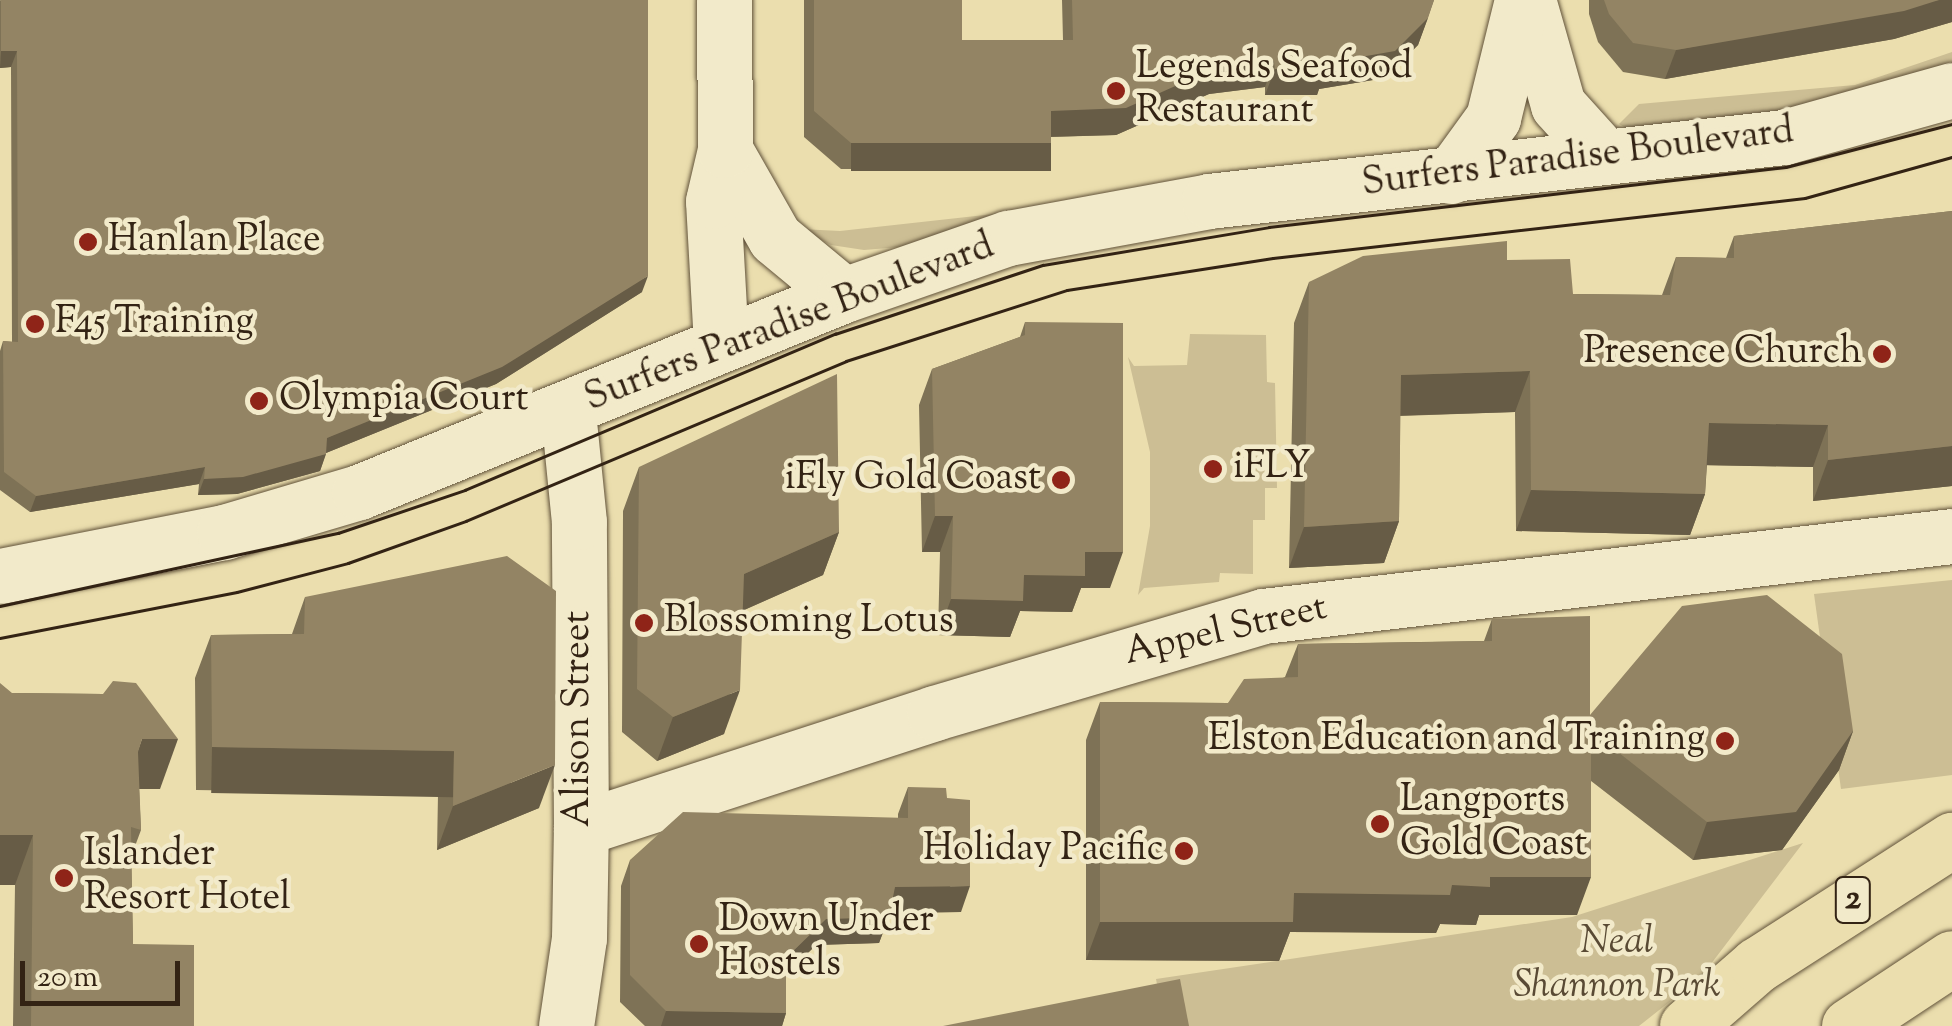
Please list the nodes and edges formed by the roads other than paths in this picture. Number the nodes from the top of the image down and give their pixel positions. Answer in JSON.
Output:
{"nodes":[{"id":1,"x":724,"y":0,"type":"edge"},
{"id":2,"x":1525,"y":0,"type":"edge"},
{"id":3,"x":1952,"y":90,"type":"edge"},
{"id":4,"x":725,"y":150,"type":"junction"},
{"id":5,"x":1605,"y":157,"type":"junction"},
{"id":6,"x":1451,"y":176,"type":"junction"},
{"id":7,"x":844,"y":295,"type":"junction"},
{"id":8,"x":721,"y":344,"type":"junction"},
{"id":9,"x":568,"y":411,"type":"junction"},
{"id":10,"x":1952,"y":536,"type":"edge"},
{"id":11,"x":0,"y":576,"type":"edge"},
{"id":12,"x":581,"y":828,"type":"junction"},
{"id":13,"x":1952,"y":840,"type":"edge"},
{"id":14,"x":1952,"y":958,"type":"edge"},
{"id":15,"x":566,"y":1026,"type":"edge"},
{"id":16,"x":1687,"y":1026,"type":"edge"},
{"id":17,"x":1849,"y":1026,"type":"edge"}],
"edges":[{"from":1,"to":4,"type":"street"},
{"from":2,"to":5,"type":"street"},
{"from":2,"to":6,"type":"street"},
{"from":3,"to":5,"type":"street","name":"Surfers Paradise Boulevard"},
{"from":4,"to":7,"type":"street"},
{"from":4,"to":8,"type":"street"},
{"from":5,"to":6,"type":"street","name":"Surfers Paradise Boulevard"},
{"from":6,"to":7,"type":"street","name":"Surfers Paradise Boulevard"},
{"from":7,"to":8,"type":"street","name":"Surfers Paradise Boulevard"},
{"from":8,"to":9,"type":"street","name":"Surfers Paradise Boulevard"},
{"from":9,"to":11,"type":"street","name":"Surfers Paradise Boulevard"},
{"from":9,"to":12,"type":"street","name":"Alison Street"},
{"from":10,"to":12,"type":"street","name":"Appel Street"},
{"from":12,"to":15,"type":"street","name":"Alison Street"},
{"from":13,"to":16,"type":"highway","number":"2"},
{"from":14,"to":17,"type":"highway"}]}
